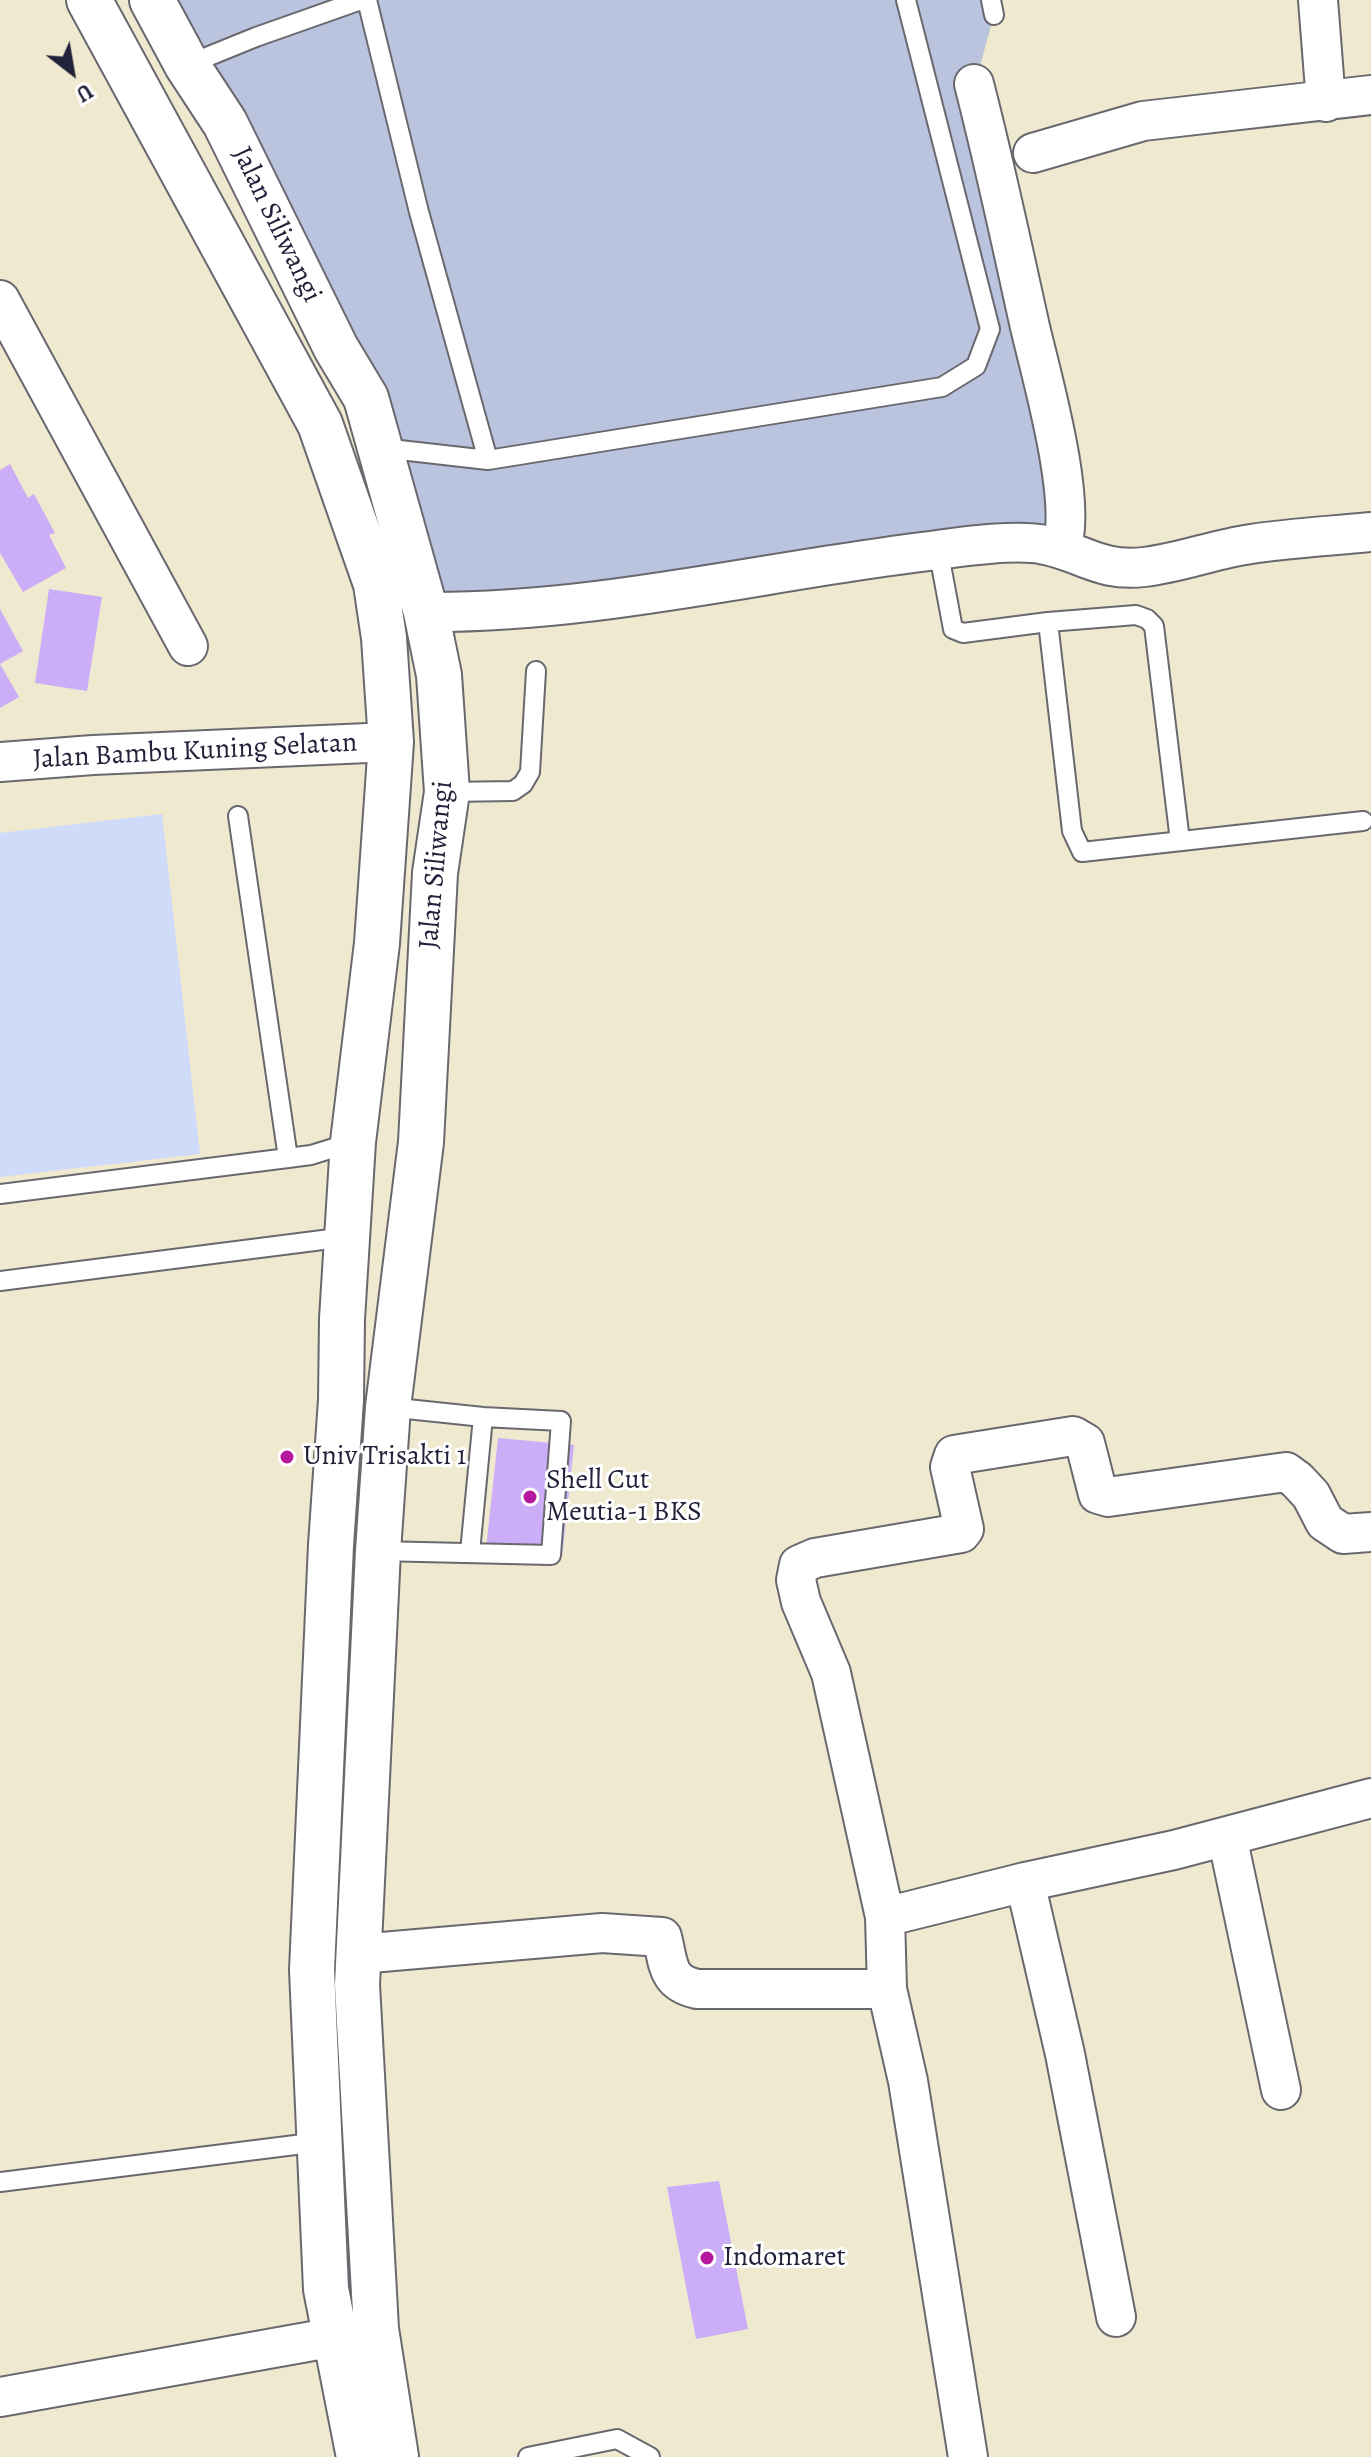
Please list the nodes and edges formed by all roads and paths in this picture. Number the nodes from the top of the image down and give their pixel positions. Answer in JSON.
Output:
{"nodes":[{"id":1,"x":89,"y":0,"type":"edge"},
{"id":2,"x":364,"y":0,"type":"edge"},
{"id":3,"x":906,"y":0,"type":"edge"},
{"id":4,"x":1318,"y":0,"type":"edge"},
{"id":5,"x":164,"y":4,"type":"edge"},
{"id":6,"x":187,"y":65,"type":"junction"},
{"id":7,"x":974,"y":84,"type":"dead end"},
{"id":8,"x":1371,"y":95,"type":"edge"},
{"id":9,"x":1326,"y":102,"type":"junction"},
{"id":10,"x":1033,"y":153,"type":"dead end"},
{"id":11,"x":0,"y":300,"type":"edge"},
{"id":12,"x":381,"y":448,"type":"junction"},
{"id":13,"x":488,"y":460,"type":"junction"},
{"id":14,"x":1371,"y":532,"type":"edge"},
{"id":15,"x":938,"y":549,"type":"junction"},
{"id":16,"x":1061,"y":549,"type":"junction"},
{"id":17,"x":426,"y":612,"type":"junction"},
{"id":18,"x":1048,"y":622,"type":"junction"},
{"id":19,"x":188,"y":646,"type":"dead end"},
{"id":20,"x":536,"y":671,"type":"dead end"},
{"id":21,"x":391,"y":742,"type":"junction"},
{"id":22,"x":0,"y":762,"type":"edge"},
{"id":23,"x":447,"y":792,"type":"junction"},
{"id":24,"x":238,"y":816,"type":"dead end"},
{"id":25,"x":1363,"y":821,"type":"dead end"},
{"id":26,"x":1180,"y":841,"type":"junction"},
{"id":27,"x":353,"y":1142,"type":"junction"},
{"id":28,"x":288,"y":1158,"type":"junction"},
{"id":29,"x":0,"y":1194,"type":"edge"},
{"id":30,"x":348,"y":1237,"type":"junction"},
{"id":31,"x":0,"y":1281,"type":"edge"},
{"id":32,"x":341,"y":1400,"type":"junction"},
{"id":33,"x":388,"y":1407,"type":"junction"},
{"id":34,"x":483,"y":1417,"type":"junction"},
{"id":35,"x":1371,"y":1532,"type":"edge"},
{"id":36,"x":331,"y":1545,"type":"junction"},
{"id":37,"x":378,"y":1551,"type":"junction"},
{"id":38,"x":470,"y":1552,"type":"junction"},
{"id":39,"x":1371,"y":1798,"type":"edge"},
{"id":40,"x":1227,"y":1836,"type":"junction"},
{"id":41,"x":1025,"y":1882,"type":"junction"},
{"id":42,"x":885,"y":1917,"type":"junction"},
{"id":43,"x":359,"y":1954,"type":"junction"},
{"id":44,"x":887,"y":1989,"type":"junction"},
{"id":45,"x":1281,"y":2090,"type":"dead end"},
{"id":46,"x":319,"y":2142,"type":"junction"},
{"id":47,"x":0,"y":2182,"type":"edge"},
{"id":48,"x":1116,"y":2317,"type":"dead end"},
{"id":49,"x":335,"y":2337,"type":"junction"},
{"id":50,"x":0,"y":2397,"type":"edge"},
{"id":51,"x":359,"y":2457,"type":"edge"},
{"id":52,"x":396,"y":2457,"type":"edge"},
{"id":53,"x":528,"y":2457,"type":"edge"},
{"id":54,"x":650,"y":2457,"type":"edge"},
{"id":55,"x":968,"y":2457,"type":"edge"}],
"edges":[{"from":1,"to":21,"type":"main road","name":"Jalan Siliwangi"},
{"from":2,"to":6,"type":"lane"},
{"from":2,"to":13,"type":"lane"},
{"from":3,"to":13,"type":"lane"},
{"from":4,"to":9,"type":"street"},
{"from":5,"to":6,"type":"main road","name":"Jalan Siliwangi"},
{"from":6,"to":12,"type":"main road","name":"Jalan Siliwangi"},
{"from":7,"to":16,"type":"street"},
{"from":8,"to":9,"type":"street"},
{"from":9,"to":10,"type":"street"},
{"from":11,"to":19,"type":"street"},
{"from":12,"to":13,"type":"lane"},
{"from":12,"to":17,"type":"main road","name":"Jalan Siliwangi"},
{"from":14,"to":16,"type":"street"},
{"from":15,"to":16,"type":"street"},
{"from":15,"to":17,"type":"street"},
{"from":15,"to":18,"type":"lane"},
{"from":17,"to":23,"type":"main road","name":"Jalan Siliwangi"},
{"from":18,"to":26,"type":"lane"},
{"from":18,"to":26,"type":"lane"},
{"from":20,"to":23,"type":"lane"},
{"from":21,"to":22,"type":"street","name":"Jalan Bambu Kuning Selatan"},
{"from":21,"to":27,"type":"main road","name":"Jalan Siliwangi"},
{"from":23,"to":33,"type":"main road","name":"Jalan Siliwangi"},
{"from":24,"to":28,"type":"lane"},
{"from":25,"to":26,"type":"lane"},
{"from":27,"to":28,"type":"lane"},
{"from":27,"to":30,"type":"main road","name":"Jalan Siliwangi"},
{"from":28,"to":29,"type":"lane"},
{"from":30,"to":31,"type":"lane"},
{"from":30,"to":32,"type":"main road","name":"Jalan Siliwangi"},
{"from":32,"to":33,"type":"main road"},
{"from":32,"to":36,"type":"main road","name":"Jalan Siliwangi"},
{"from":33,"to":34,"type":"lane"},
{"from":33,"to":37,"type":"main road","name":"Jalan Siliwangi"},
{"from":34,"to":38,"type":"lane"},
{"from":34,"to":38,"type":"lane"},
{"from":35,"to":42,"type":"street"},
{"from":36,"to":37,"type":"main road"},
{"from":36,"to":46,"type":"main road","name":"Jalan Siliwangi"},
{"from":37,"to":38,"type":"lane"},
{"from":37,"to":43,"type":"main road","name":"Jalan Siliwangi"},
{"from":39,"to":40,"type":"street"},
{"from":40,"to":41,"type":"street"},
{"from":40,"to":45,"type":"street"},
{"from":41,"to":42,"type":"street"},
{"from":41,"to":48,"type":"street"},
{"from":42,"to":44,"type":"street"},
{"from":43,"to":44,"type":"street"},
{"from":43,"to":52,"type":"main road","name":"Jalan Siliwangi"},
{"from":44,"to":55,"type":"street"},
{"from":46,"to":47,"type":"lane"},
{"from":46,"to":49,"type":"main road","name":"Jalan Siliwangi"},
{"from":49,"to":50,"type":"street"},
{"from":49,"to":51,"type":"main road","name":"Jalan Siliwangi"},
{"from":53,"to":54,"type":"lane"}]}
